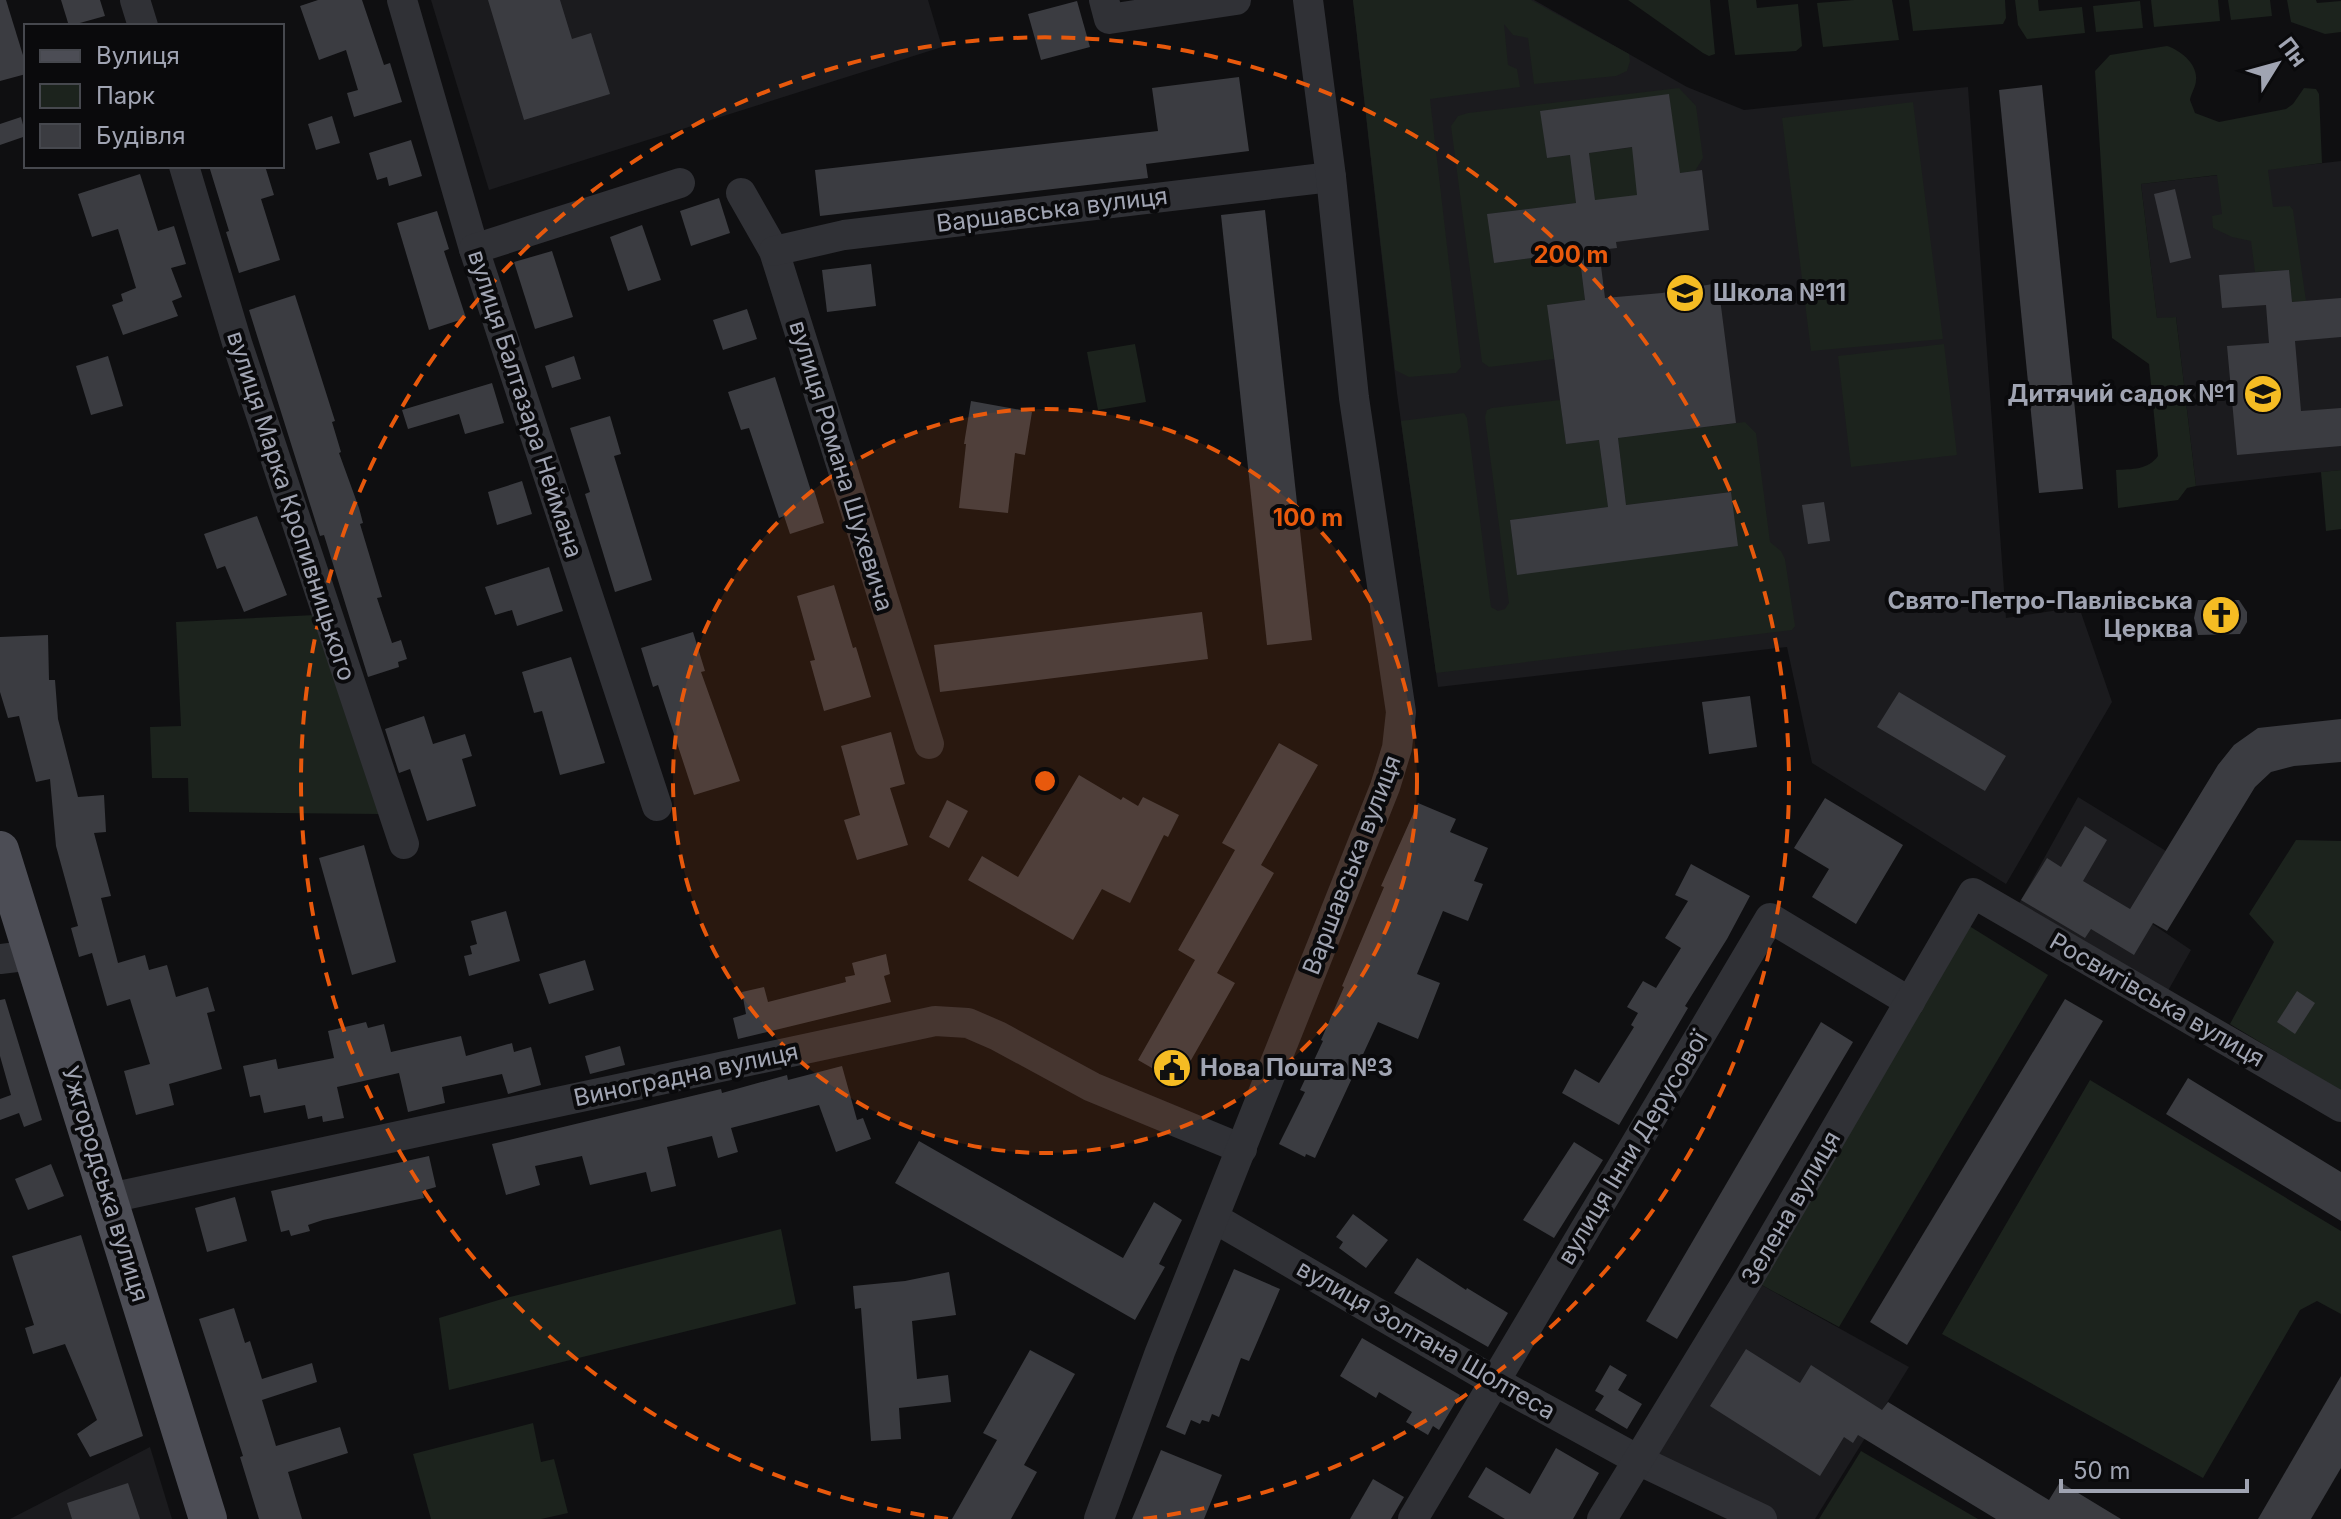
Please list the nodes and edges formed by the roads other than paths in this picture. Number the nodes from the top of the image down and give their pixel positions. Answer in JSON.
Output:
{"nodes":[{"id":1,"x":135,"y":0,"type":"edge"},
{"id":2,"x":402,"y":0,"type":"edge"},
{"id":3,"x":1104,"y":0,"type":"edge"},
{"id":4,"x":1236,"y":0,"type":"edge"},
{"id":5,"x":1308,"y":0,"type":"edge"},
{"id":6,"x":142,"y":24,"type":"edge"},
{"id":7,"x":185,"y":168,"type":"edge"},
{"id":8,"x":1331,"y":177,"type":"junction"},
{"id":9,"x":680,"y":183,"type":"dead end"},
{"id":10,"x":741,"y":193,"type":"dead end"},
{"id":11,"x":474,"y":249,"type":"junction"},
{"id":12,"x":774,"y":251,"type":"junction"},
{"id":13,"x":929,"y":744,"type":"dead end"},
{"id":14,"x":657,"y":806,"type":"dead end"},
{"id":15,"x":404,"y":844,"type":"dead end"},
{"id":16,"x":0,"y":850,"type":"edge"},
{"id":17,"x":1973,"y":893,"type":"joint"},
{"id":18,"x":17,"y":957,"type":"edge"},
{"id":19,"x":1910,"y":1002,"type":"junction"},
{"id":20,"x":2341,"y":1107,"type":"edge"},
{"id":21,"x":1242,"y":1149,"type":"junction"},
{"id":22,"x":110,"y":1198,"type":"junction"},
{"id":23,"x":1214,"y":1218,"type":"junction"},
{"id":24,"x":1494,"y":1381,"type":"junction"},
{"id":25,"x":1640,"y":1461,"type":"junction"},
{"id":26,"x":208,"y":1519,"type":"edge"},
{"id":27,"x":1099,"y":1519,"type":"edge"},
{"id":28,"x":1413,"y":1519,"type":"edge"},
{"id":29,"x":1602,"y":1519,"type":"edge"},
{"id":30,"x":1762,"y":1519,"type":"edge"}],
"edges":[{"from":1,"to":6,"type":"street"},
{"from":2,"to":11,"type":"street","name":"вулиця Балтазара Неймана"},
{"from":3,"to":4,"type":"street"},
{"from":5,"to":8,"type":"street","name":"Варшавська вулиця"},
{"from":7,"to":15,"type":"street","name":"вулиця Марка Кропивницького"},
{"from":8,"to":12,"type":"street","name":"Варшавська вулиця"},
{"from":8,"to":21,"type":"street","name":"Варшавська вулиця"},
{"from":9,"to":11,"type":"street"},
{"from":10,"to":12,"type":"street","name":"вулиця Романа Шухевича"},
{"from":11,"to":14,"type":"street","name":"вулиця Балтазара Неймана"},
{"from":12,"to":13,"type":"street","name":"вулиця Романа Шухевича"},
{"from":16,"to":18,"type":"main road","name":"Ужгородська вулиця"},
{"from":17,"to":19,"type":"street","name":"Зелена вулиця"},
{"from":17,"to":20,"type":"street","name":"Росвигівська вулиця"},
{"from":18,"to":22,"type":"main road","name":"Ужгородська вулиця"},
{"from":19,"to":24,"type":"street","name":"вулиця Інни Дерусової"},
{"from":19,"to":25,"type":"street","name":"Зелена вулиця"},
{"from":21,"to":22,"type":"street","name":"Виноградна вулиця"},
{"from":21,"to":23,"type":"street","name":"Варшавська вулиця"},
{"from":22,"to":26,"type":"main road","name":"Ужгородська вулиця"},
{"from":23,"to":24,"type":"street","name":"вулиця Золтана Шолтеса"},
{"from":23,"to":27,"type":"street","name":"Варшавська вулиця"},
{"from":24,"to":25,"type":"street","name":"вулиця Золтана Шолтеса"},
{"from":24,"to":28,"type":"street","name":"вулиця Інни Дерусової"},
{"from":25,"to":29,"type":"street","name":"Зелена вулиця"},
{"from":25,"to":30,"type":"street","name":"вулиця Золтана Шолтеса"}]}
